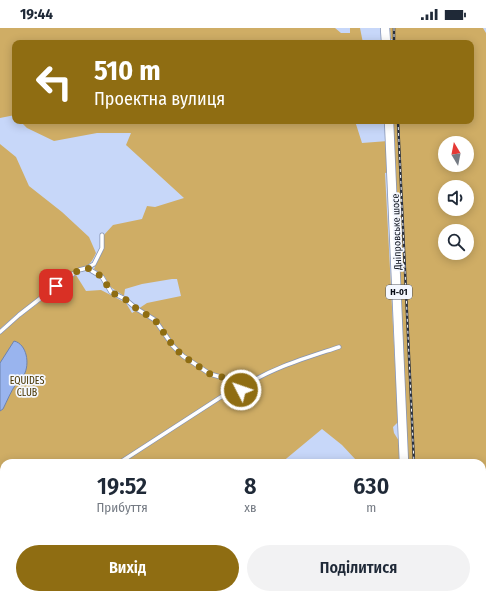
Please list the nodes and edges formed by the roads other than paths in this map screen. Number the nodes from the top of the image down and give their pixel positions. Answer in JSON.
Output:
{"nodes":[{"id":1,"x":383,"y":28,"type":"edge"},
{"id":2,"x":387,"y":28,"type":"edge"},
{"id":3,"x":384,"y":40,"type":"edge"},
{"id":4,"x":388,"y":40,"type":"edge"},
{"id":5,"x":387,"y":124,"type":"edge"},
{"id":6,"x":391,"y":124,"type":"edge"},
{"id":7,"x":102,"y":235,"type":"dead end"},
{"id":8,"x":87,"y":268,"type":"junction"},
{"id":9,"x":0,"y":332,"type":"edge"},
{"id":10,"x":338,"y":347,"type":"dead end"},
{"id":11,"x":229,"y":379,"type":"junction"},
{"id":12,"x":241,"y":384,"type":"junction"},
{"id":13,"x":234,"y":387,"type":"junction"},
{"id":14,"x":125,"y":459,"type":"edge"},
{"id":15,"x":402,"y":459,"type":"edge"},
{"id":16,"x":406,"y":459,"type":"edge"}],
"edges":[{"from":1,"to":3,"type":"main road"},
{"from":2,"to":4,"type":"main road"},
{"from":5,"to":15,"type":"main road","name":"Дніпровське шосе","number":"Н-01"},
{"from":6,"to":16,"type":"main road","name":"Дніпровське шосе","number":"Н-01"},
{"from":7,"to":8,"type":"street"},
{"from":8,"to":9,"type":"street"},
{"from":8,"to":11,"type":"street"},
{"from":10,"to":12,"type":"street"},
{"from":11,"to":12,"type":"street"},
{"from":11,"to":13,"type":"street"},
{"from":12,"to":13,"type":"street"},
{"from":12,"to":13,"type":"street"},
{"from":13,"to":14,"type":"street"}]}
